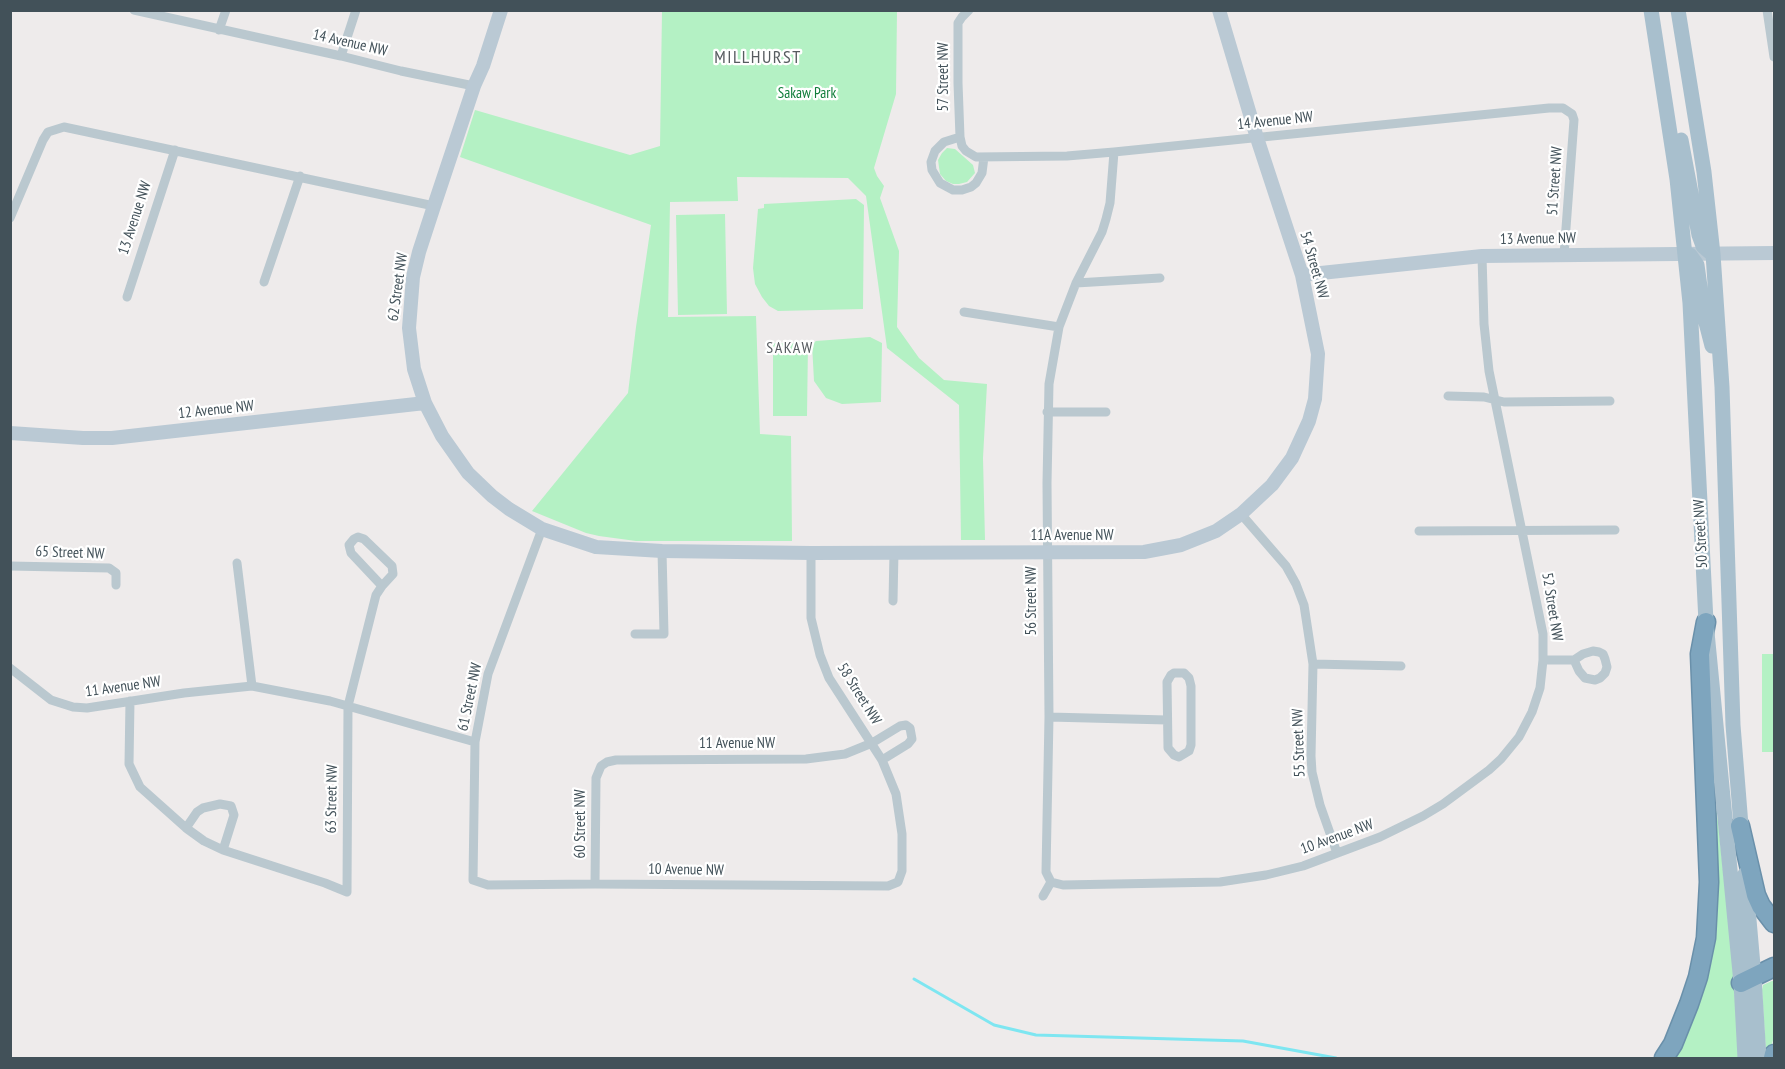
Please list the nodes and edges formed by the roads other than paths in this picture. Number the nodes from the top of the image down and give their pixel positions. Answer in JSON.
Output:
{"nodes":[{"id":1,"x":134,"y":10,"type":"edge"},
{"id":2,"x":226,"y":10,"type":"edge"},
{"id":3,"x":356,"y":10,"type":"edge"},
{"id":4,"x":501,"y":10,"type":"edge"},
{"id":5,"x":1219,"y":10,"type":"edge"},
{"id":6,"x":1651,"y":10,"type":"edge"},
{"id":7,"x":1678,"y":10,"type":"edge"},
{"id":8,"x":1767,"y":10,"type":"edge"},
{"id":9,"x":965,"y":14,"type":"edge"},
{"id":10,"x":219,"y":30,"type":"junction"},
{"id":11,"x":341,"y":56,"type":"junction"},
{"id":12,"x":1774,"y":57,"type":"edge"},
{"id":13,"x":474,"y":86,"type":"junction"},
{"id":14,"x":1664,"y":95,"type":"junction"},
{"id":15,"x":1568,"y":110,"type":"joint"},
{"id":16,"x":960,"y":138,"type":"junction"},
{"id":17,"x":1257,"y":138,"type":"junction"},
{"id":18,"x":175,"y":150,"type":"junction"},
{"id":19,"x":1114,"y":152,"type":"junction"},
{"id":20,"x":980,"y":157,"type":"junction"},
{"id":21,"x":300,"y":176,"type":"junction"},
{"id":22,"x":434,"y":206,"type":"junction"},
{"id":23,"x":10,"y":218,"type":"edge"},
{"id":24,"x":1685,"y":254,"type":"junction"},
{"id":25,"x":1713,"y":254,"type":"junction"},
{"id":26,"x":1774,"y":254,"type":"edge"},
{"id":27,"x":1564,"y":255,"type":"junction"},
{"id":28,"x":1482,"y":256,"type":"junction"},
{"id":29,"x":1302,"y":276,"type":"junction"},
{"id":30,"x":1160,"y":278,"type":"dead end"},
{"id":31,"x":264,"y":282,"type":"dead end"},
{"id":32,"x":1076,"y":283,"type":"junction"},
{"id":33,"x":126,"y":297,"type":"dead end"},
{"id":34,"x":964,"y":312,"type":"dead end"},
{"id":35,"x":1059,"y":327,"type":"junction"},
{"id":36,"x":1722,"y":387,"type":"junction"},
{"id":37,"x":1448,"y":396,"type":"dead end"},
{"id":38,"x":1494,"y":399,"type":"junction"},
{"id":39,"x":1610,"y":401,"type":"dead end"},
{"id":40,"x":425,"y":403,"type":"junction"},
{"id":41,"x":1047,"y":412,"type":"junction"},
{"id":42,"x":1106,"y":412,"type":"dead end"},
{"id":43,"x":10,"y":433,"type":"edge"},
{"id":44,"x":1242,"y":514,"type":"junction"},
{"id":45,"x":542,"y":529,"type":"junction"},
{"id":46,"x":1615,"y":530,"type":"dead end"},
{"id":47,"x":1419,"y":531,"type":"dead end"},
{"id":48,"x":1522,"y":531,"type":"junction"},
{"id":49,"x":662,"y":551,"type":"junction"},
{"id":50,"x":894,"y":552,"type":"junction"},
{"id":51,"x":1047,"y":552,"type":"junction"},
{"id":52,"x":811,"y":553,"type":"junction"},
{"id":53,"x":237,"y":563,"type":"dead end"},
{"id":54,"x":10,"y":566,"type":"edge"},
{"id":55,"x":116,"y":585,"type":"dead end"},
{"id":56,"x":381,"y":586,"type":"junction"},
{"id":57,"x":893,"y":602,"type":"dead end"},
{"id":58,"x":1706,"y":622,"type":"junction"},
{"id":59,"x":635,"y":634,"type":"dead end"},
{"id":60,"x":1543,"y":660,"type":"junction"},
{"id":61,"x":1574,"y":660,"type":"dead end"},
{"id":62,"x":1313,"y":664,"type":"junction"},
{"id":63,"x":1401,"y":666,"type":"dead end"},
{"id":64,"x":10,"y":668,"type":"edge"},
{"id":65,"x":252,"y":686,"type":"junction"},
{"id":66,"x":130,"y":701,"type":"junction"},
{"id":67,"x":348,"y":706,"type":"junction"},
{"id":68,"x":1049,"y":717,"type":"junction"},
{"id":69,"x":1167,"y":720,"type":"junction"},
{"id":70,"x":475,"y":742,"type":"junction"},
{"id":71,"x":872,"y":743,"type":"junction"},
{"id":72,"x":882,"y":760,"type":"junction"},
{"id":73,"x":601,"y":766,"type":"joint"},
{"id":74,"x":1740,"y":826,"type":"junction"},
{"id":75,"x":186,"y":828,"type":"junction"},
{"id":76,"x":223,"y":850,"type":"junction"},
{"id":77,"x":1337,"y":854,"type":"junction"},
{"id":78,"x":473,"y":880,"type":"joint"},
{"id":79,"x":898,"y":882,"type":"joint"},
{"id":80,"x":1051,"y":882,"type":"junction"},
{"id":81,"x":595,"y":884,"type":"junction"},
{"id":82,"x":1043,"y":896,"type":"dead end"},
{"id":83,"x":1774,"y":923,"type":"edge"},
{"id":84,"x":1774,"y":968,"type":"edge"},
{"id":85,"x":1747,"y":980,"type":"junction"},
{"id":86,"x":1774,"y":1054,"type":"edge"},
{"id":87,"x":1664,"y":1059,"type":"edge"},
{"id":88,"x":1744,"y":1059,"type":"edge"},
{"id":89,"x":1759,"y":1059,"type":"edge"},
{"id":90,"x":1773,"y":1059,"type":"edge"}],
"edges":[{"from":1,"to":10,"type":"street","name":"14 Avenue NW"},
{"from":2,"to":10,"type":"street"},
{"from":3,"to":11,"type":"street"},
{"from":4,"to":13,"type":"street","name":"62 Street NW"},
{"from":5,"to":17,"type":"street","name":"54 Street NW"},
{"from":6,"to":14,"type":"main road","name":"50 Street NW"},
{"from":7,"to":25,"type":"main road","name":"50 Street NW"},
{"from":8,"to":12,"type":"street"},
{"from":9,"to":16,"type":"street","name":"57 Street NW"},
{"from":10,"to":11,"type":"street","name":"14 Avenue NW"},
{"from":11,"to":13,"type":"street","name":"14 Avenue NW"},
{"from":13,"to":22,"type":"street","name":"62 Street NW"},
{"from":14,"to":24,"type":"main road","name":"50 Street NW"},
{"from":14,"to":25,"type":"main road"},
{"from":15,"to":17,"type":"street","name":"14 Avenue NW"},
{"from":15,"to":27,"type":"street","name":"51 Street NW"},
{"from":16,"to":20,"type":"street"},
{"from":16,"to":20,"type":"street"},
{"from":17,"to":19,"type":"street","name":"14 Avenue NW"},
{"from":17,"to":29,"type":"street","name":"54 Street NW"},
{"from":18,"to":21,"type":"street"},
{"from":18,"to":23,"type":"street"},
{"from":18,"to":33,"type":"street","name":"13 Avenue NW"},
{"from":19,"to":20,"type":"street","name":"14 Avenue NW"},
{"from":19,"to":32,"type":"street","name":"56 Street NW"},
{"from":21,"to":22,"type":"street"},
{"from":21,"to":31,"type":"street"},
{"from":22,"to":40,"type":"street","name":"62 Street NW"},
{"from":24,"to":25,"type":"street","name":"13 Avenue NW"},
{"from":24,"to":27,"type":"street","name":"13 Avenue NW"},
{"from":24,"to":36,"type":"main road"},
{"from":24,"to":58,"type":"main road","name":"50 Street NW"},
{"from":25,"to":26,"type":"street","name":"13 Avenue NW"},
{"from":25,"to":36,"type":"main road","name":"50 Street NW"},
{"from":27,"to":28,"type":"street","name":"13 Avenue NW"},
{"from":28,"to":29,"type":"street","name":"13 Avenue NW"},
{"from":28,"to":38,"type":"street","name":"52 Street NW"},
{"from":29,"to":44,"type":"street","name":"54 Street NW"},
{"from":30,"to":32,"type":"street"},
{"from":32,"to":35,"type":"street","name":"56 Street NW"},
{"from":34,"to":35,"type":"street"},
{"from":35,"to":41,"type":"street","name":"56 Street NW"},
{"from":36,"to":74,"type":"main road","name":"50 Street NW"},
{"from":37,"to":38,"type":"street"},
{"from":38,"to":39,"type":"street"},
{"from":38,"to":48,"type":"street","name":"52 Street NW"},
{"from":40,"to":43,"type":"street","name":"12 Avenue NW"},
{"from":40,"to":45,"type":"street","name":"62 Street NW"},
{"from":41,"to":42,"type":"street"},
{"from":41,"to":51,"type":"street","name":"56 Street NW"},
{"from":44,"to":51,"type":"street","name":"11A Avenue NW"},
{"from":44,"to":62,"type":"street","name":"55 Street NW"},
{"from":45,"to":49,"type":"street","name":"11A Avenue NW"},
{"from":45,"to":70,"type":"street","name":"61 Street NW"},
{"from":46,"to":48,"type":"street"},
{"from":47,"to":48,"type":"street"},
{"from":48,"to":60,"type":"street","name":"52 Street NW"},
{"from":49,"to":52,"type":"street","name":"11A Avenue NW"},
{"from":49,"to":59,"type":"street"},
{"from":50,"to":51,"type":"street","name":"11A Avenue NW"},
{"from":50,"to":52,"type":"street","name":"11A Avenue NW"},
{"from":50,"to":57,"type":"street"},
{"from":51,"to":68,"type":"street","name":"56 Street NW"},
{"from":52,"to":71,"type":"street","name":"58 Street NW"},
{"from":53,"to":65,"type":"street"},
{"from":54,"to":55,"type":"street","name":"65 Street NW"},
{"from":56,"to":56,"type":"street"},
{"from":56,"to":67,"type":"street"},
{"from":58,"to":85,"type":"main road","name":"50 Street NW"},
{"from":58,"to":87,"type":"highway"},
{"from":60,"to":61,"type":"street","name":"52 Street NW"},
{"from":60,"to":77,"type":"street","name":"10 Avenue NW"},
{"from":62,"to":63,"type":"street"},
{"from":62,"to":77,"type":"street","name":"55 Street NW"},
{"from":64,"to":66,"type":"street","name":"11 Avenue NW"},
{"from":65,"to":66,"type":"street","name":"11 Avenue NW"},
{"from":65,"to":67,"type":"street","name":"11 Avenue NW"},
{"from":66,"to":75,"type":"street"},
{"from":67,"to":70,"type":"street","name":"11 Avenue NW"},
{"from":67,"to":76,"type":"street","name":"63 Street NW"},
{"from":68,"to":69,"type":"street"},
{"from":68,"to":80,"type":"street","name":"56 Street NW"},
{"from":69,"to":69,"type":"street"},
{"from":70,"to":78,"type":"street","name":"61 Street NW"},
{"from":71,"to":72,"type":"street","name":"58 Street NW"},
{"from":71,"to":72,"type":"street","name":"58 Street NW"},
{"from":71,"to":73,"type":"street","name":"11 Avenue NW"},
{"from":72,"to":79,"type":"street","name":"58 Street NW"},
{"from":73,"to":81,"type":"street","name":"60 Street NW"},
{"from":74,"to":83,"type":"highway"},
{"from":74,"to":85,"type":"main road","name":"50 Street NW"},
{"from":75,"to":76,"type":"street"},
{"from":75,"to":76,"type":"street"},
{"from":77,"to":80,"type":"street","name":"10 Avenue NW"},
{"from":78,"to":81,"type":"street","name":"10 Avenue NW"},
{"from":79,"to":81,"type":"street","name":"10 Avenue NW"},
{"from":80,"to":82,"type":"street"},
{"from":84,"to":85,"type":"highway"},
{"from":85,"to":88,"type":"main road","name":"50 Street NW"},
{"from":85,"to":89,"type":"main road","name":"50 Street NW"},
{"from":86,"to":90,"type":"highway"}]}
